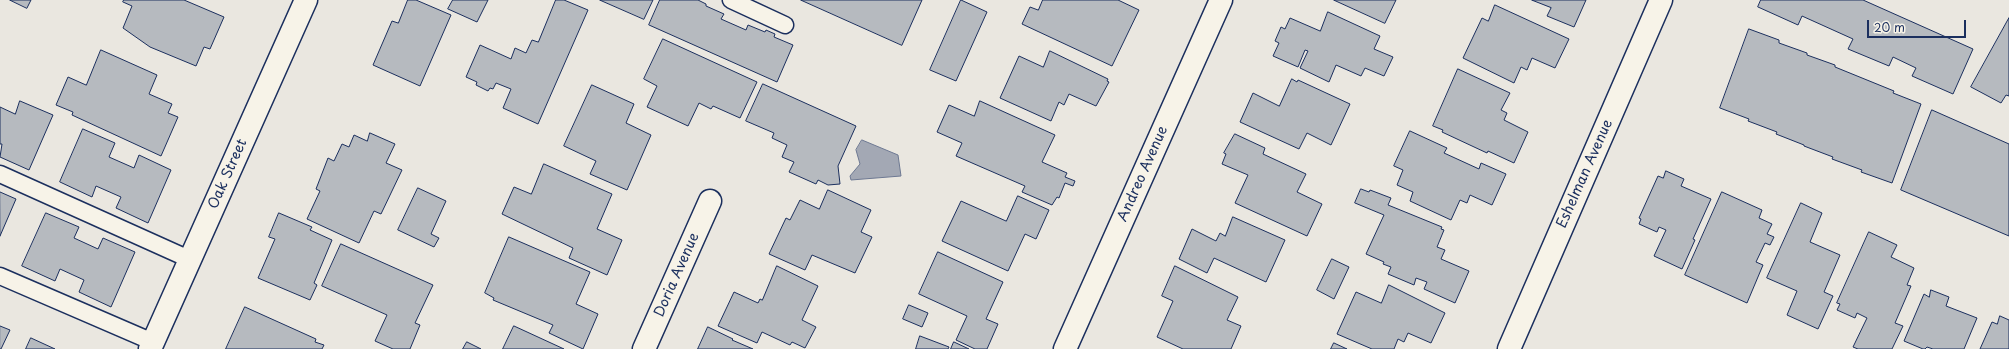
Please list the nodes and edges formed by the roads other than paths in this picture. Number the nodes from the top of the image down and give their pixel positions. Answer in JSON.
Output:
{"nodes":[{"id":1,"x":306,"y":0,"type":"edge"},
{"id":2,"x":731,"y":0,"type":"edge"},
{"id":3,"x":1221,"y":0,"type":"edge"},
{"id":4,"x":1661,"y":0,"type":"edge"},
{"id":5,"x":785,"y":25,"type":"dead end"},
{"id":6,"x":0,"y":174,"type":"edge"},
{"id":7,"x":710,"y":201,"type":"dead end"},
{"id":8,"x":189,"y":259,"type":"junction"},
{"id":9,"x":0,"y":276,"type":"edge"},
{"id":10,"x":152,"y":346,"type":"edge"},
{"id":11,"x":644,"y":349,"type":"edge"},
{"id":12,"x":1065,"y":349,"type":"edge"},
{"id":13,"x":1509,"y":349,"type":"edge"}],
"edges":[{"from":1,"to":8,"type":"street","name":"Oak Street"},
{"from":2,"to":5,"type":"lane"},
{"from":3,"to":12,"type":"street","name":"Andreo Avenue"},
{"from":4,"to":13,"type":"street","name":"Eshelman Avenue"},
{"from":6,"to":8,"type":"lane"},
{"from":7,"to":11,"type":"street","name":"Doria Avenue"},
{"from":8,"to":10,"type":"street","name":"Oak Street"},
{"from":9,"to":10,"type":"lane"}]}
